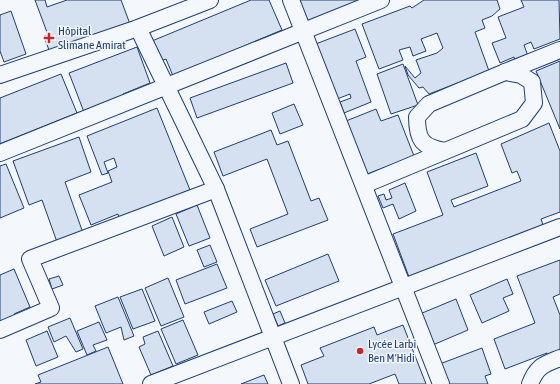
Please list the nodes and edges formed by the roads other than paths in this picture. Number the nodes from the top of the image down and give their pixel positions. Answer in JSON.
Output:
{"nodes":[{"id":1,"x":210,"y":0,"type":"edge"},
{"id":2,"x":291,"y":0,"type":"edge"},
{"id":3,"x":381,"y":0,"type":"edge"},
{"id":4,"x":138,"y":28,"type":"junction"},
{"id":5,"x":302,"y":32,"type":"junction"},
{"id":6,"x":560,"y":50,"type":"edge"},
{"id":7,"x":505,"y":72,"type":"junction"},
{"id":8,"x":0,"y":75,"type":"edge"},
{"id":9,"x":165,"y":86,"type":"junction"},
{"id":10,"x":445,"y":151,"type":"junction"},
{"id":11,"x":0,"y":153,"type":"edge"},
{"id":12,"x":364,"y":185,"type":"junction"},
{"id":13,"x":216,"y":189,"type":"junction"},
{"id":14,"x":560,"y":227,"type":"edge"},
{"id":15,"x":404,"y":287,"type":"junction"},
{"id":16,"x":0,"y":330,"type":"edge"},
{"id":17,"x":273,"y":337,"type":"junction"},
{"id":18,"x":560,"y":358,"type":"edge"},
{"id":19,"x":151,"y":384,"type":"edge"},
{"id":20,"x":292,"y":384,"type":"edge"},
{"id":21,"x":441,"y":384,"type":"edge"},
{"id":22,"x":530,"y":384,"type":"edge"}],
"edges":[{"from":1,"to":4,"type":"street"},
{"from":2,"to":5,"type":"street"},
{"from":3,"to":5,"type":"street"},
{"from":4,"to":8,"type":"street"},
{"from":4,"to":9,"type":"street"},
{"from":5,"to":9,"type":"street"},
{"from":5,"to":12,"type":"street"},
{"from":6,"to":7,"type":"street"},
{"from":7,"to":10,"type":"street"},
{"from":7,"to":10,"type":"street"},
{"from":9,"to":11,"type":"street"},
{"from":9,"to":13,"type":"street"},
{"from":10,"to":12,"type":"street"},
{"from":12,"to":15,"type":"street"},
{"from":13,"to":16,"type":"street"},
{"from":13,"to":17,"type":"street"},
{"from":14,"to":15,"type":"street"},
{"from":15,"to":17,"type":"street"},
{"from":15,"to":21,"type":"street"},
{"from":17,"to":19,"type":"street"},
{"from":17,"to":20,"type":"street"},
{"from":18,"to":22,"type":"street"}]}
